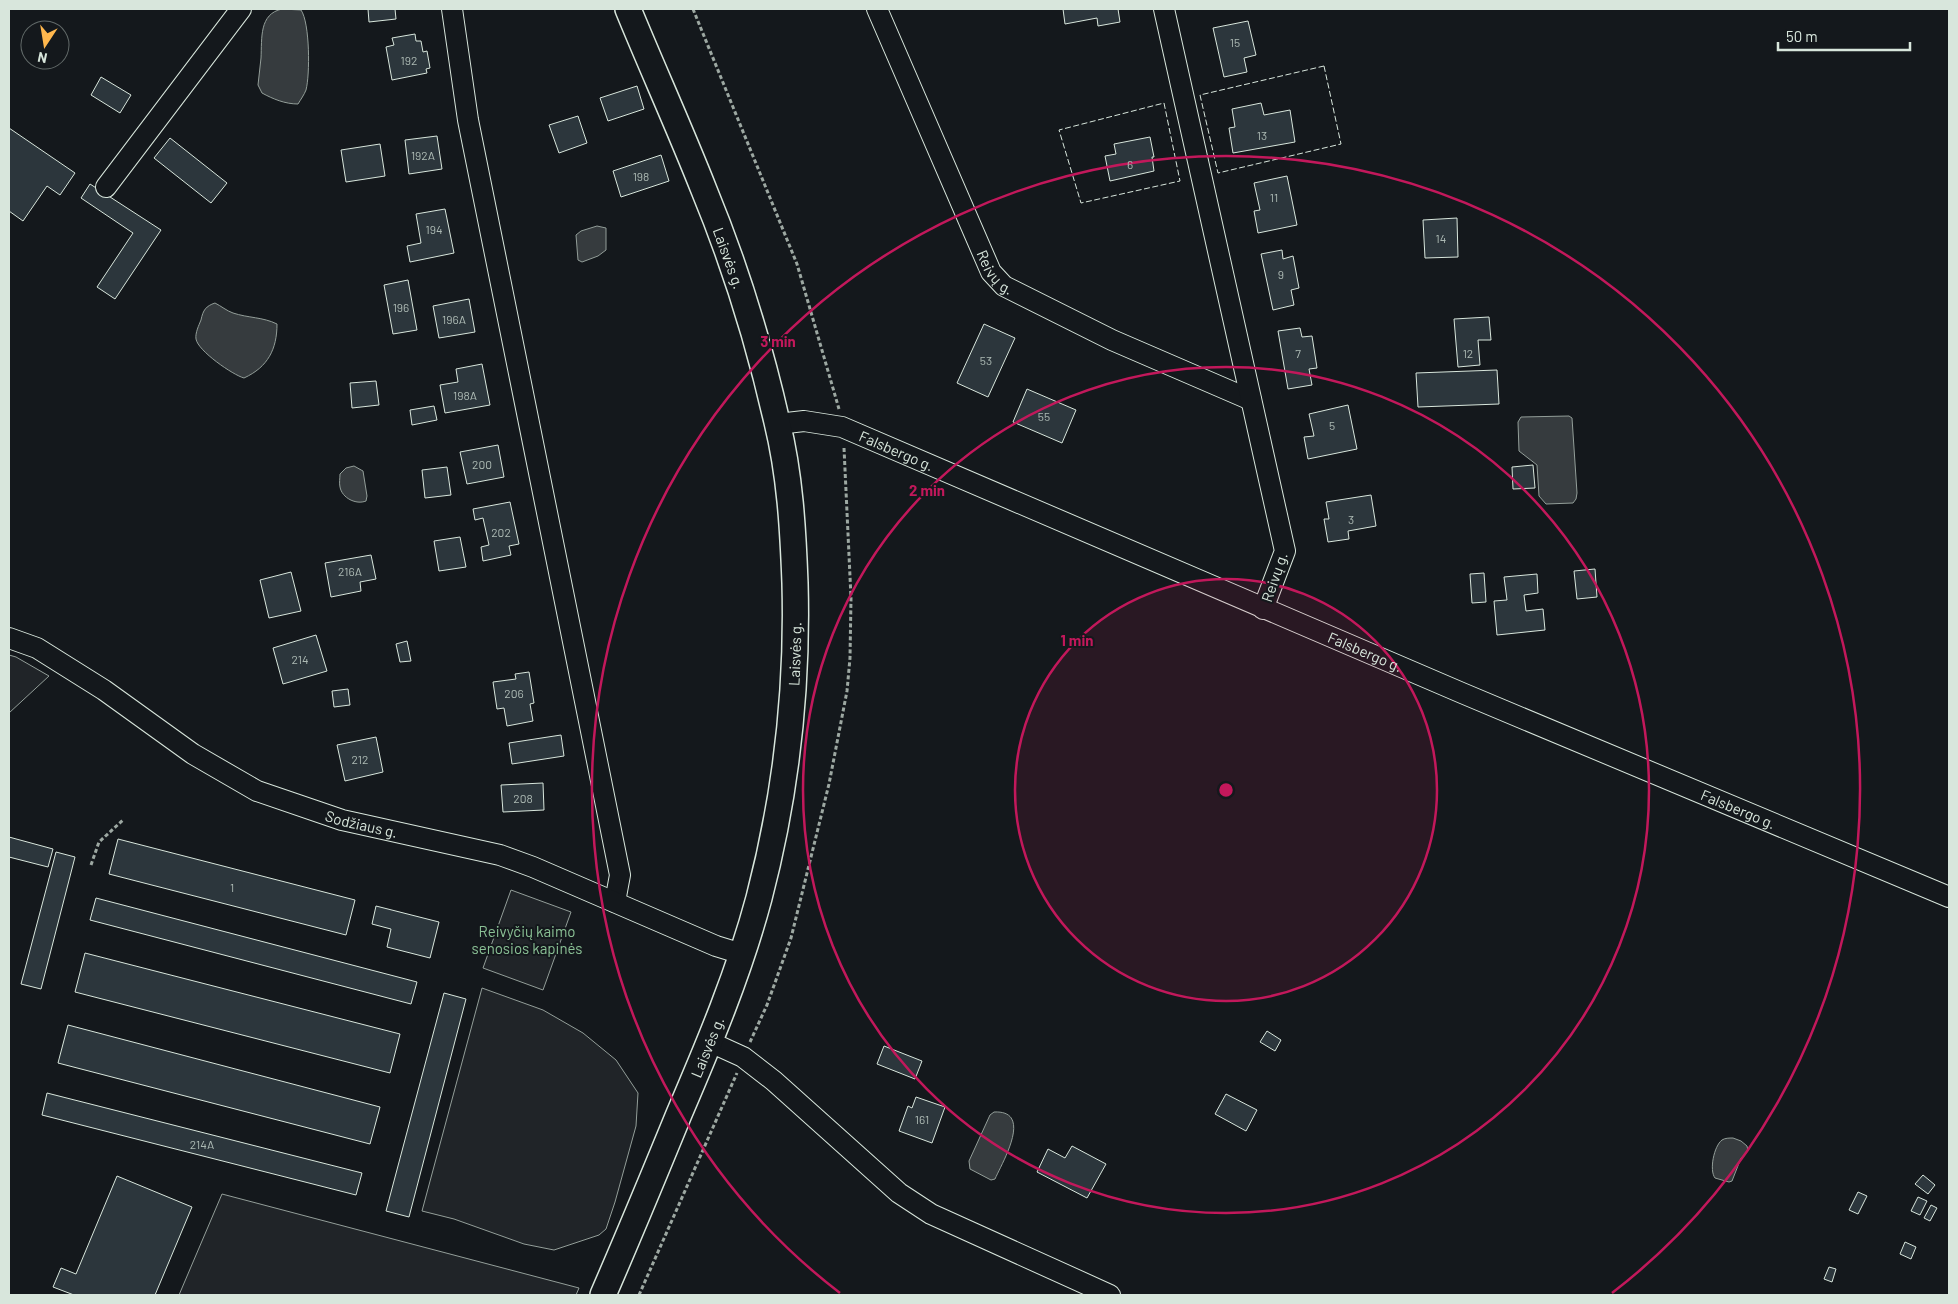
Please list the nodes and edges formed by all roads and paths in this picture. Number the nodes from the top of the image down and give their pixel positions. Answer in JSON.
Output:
{"nodes":[{"id":1,"x":241,"y":9,"type":"edge"},
{"id":2,"x":452,"y":9,"type":"edge"},
{"id":3,"x":628,"y":9,"type":"edge"},
{"id":4,"x":877,"y":9,"type":"edge"},
{"id":5,"x":1164,"y":9,"type":"edge"},
{"id":6,"x":106,"y":187,"type":"dead end"},
{"id":7,"x":1251,"y":400,"type":"junction"},
{"id":8,"x":778,"y":424,"type":"junction"},
{"id":9,"x":1263,"y":609,"type":"junction"},
{"id":10,"x":9,"y":638,"type":"edge"},
{"id":11,"x":122,"y":820,"type":"dead end"},
{"id":12,"x":91,"y":865,"type":"dead end"},
{"id":13,"x":1949,"y":897,"type":"edge"},
{"id":14,"x":615,"y":902,"type":"junction"},
{"id":15,"x":742,"y":954,"type":"junction"},
{"id":16,"x":710,"y":1042,"type":"junction"},
{"id":17,"x":603,"y":1295,"type":"edge"},
{"id":18,"x":1110,"y":1295,"type":"edge"}],
"edges":[{"from":1,"to":6,"type":"street"},
{"from":2,"to":14,"type":"street"},
{"from":3,"to":8,"type":"main road","name":"Laisvės g."},
{"from":4,"to":7,"type":"street","name":"Reivų g."},
{"from":5,"to":7,"type":"street","name":"Reivų g."},
{"from":7,"to":9,"type":"street","name":"Reivų g."},
{"from":8,"to":9,"type":"street","name":"Falsbergo g."},
{"from":8,"to":15,"type":"main road","name":"Laisvės g."},
{"from":9,"to":13,"type":"street","name":"Falsbergo g."},
{"from":10,"to":14,"type":"street","name":"Sodžiaus g."},
{"from":11,"to":12,"type":"path"},
{"from":14,"to":15,"type":"street","name":"Sodžiaus g."},
{"from":15,"to":16,"type":"main road","name":"Laisvės g."},
{"from":16,"to":17,"type":"main road","name":"Laisvės g."},
{"from":16,"to":18,"type":"street"}]}
